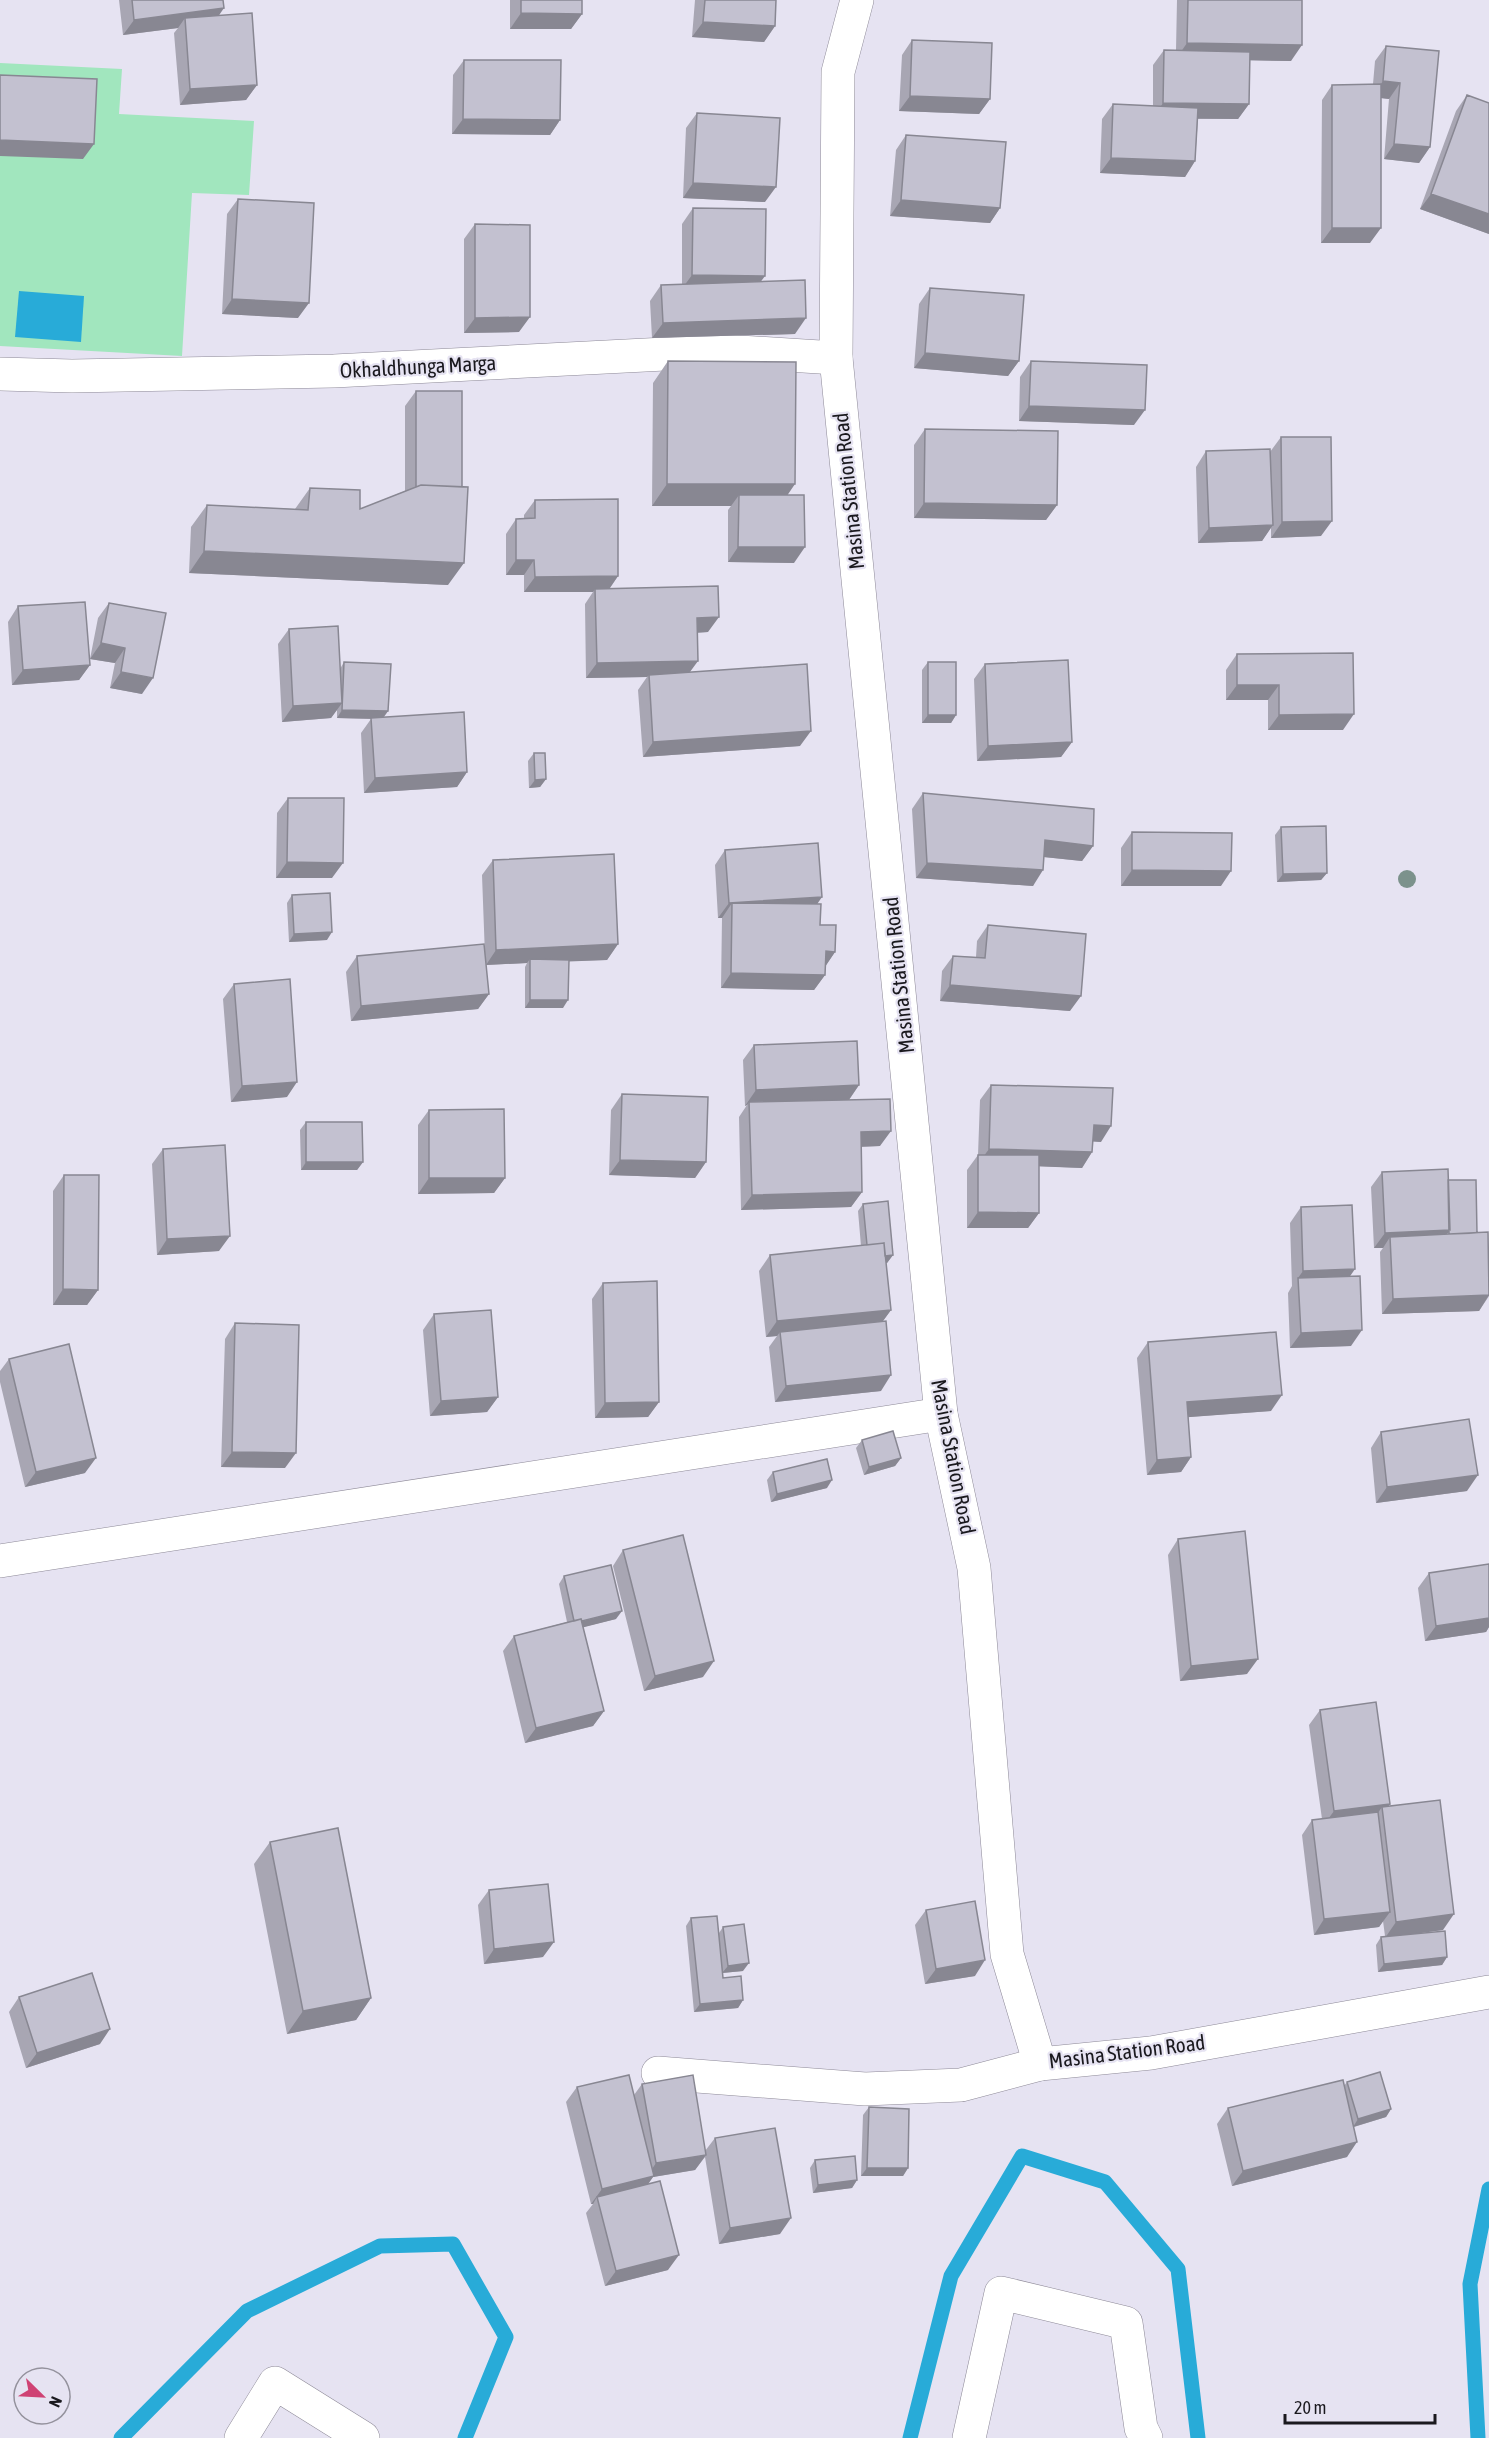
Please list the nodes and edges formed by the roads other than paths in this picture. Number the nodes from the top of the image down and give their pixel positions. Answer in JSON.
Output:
{"nodes":[{"id":1,"x":857,"y":0,"type":"edge"},
{"id":2,"x":836,"y":358,"type":"junction"},
{"id":3,"x":0,"y":374,"type":"edge"},
{"id":4,"x":941,"y":1414,"type":"junction"},
{"id":5,"x":0,"y":1561,"type":"edge"},
{"id":6,"x":1489,"y":1992,"type":"edge"},
{"id":7,"x":1040,"y":2064,"type":"junction"},
{"id":8,"x":658,"y":2073,"type":"dead end"},
{"id":9,"x":241,"y":2438,"type":"edge"},
{"id":10,"x":363,"y":2438,"type":"edge"},
{"id":11,"x":969,"y":2438,"type":"edge"},
{"id":12,"x":1146,"y":2438,"type":"edge"}],
"edges":[{"from":1,"to":2,"type":"street","name":"Masina Station Road"},
{"from":2,"to":3,"type":"street","name":"Okhaldhunga Marga"},
{"from":2,"to":4,"type":"street","name":"Masina Station Road"},
{"from":4,"to":5,"type":"street"},
{"from":4,"to":7,"type":"street","name":"Masina Station Road"},
{"from":6,"to":7,"type":"street","name":"Masina Station Road"},
{"from":7,"to":8,"type":"street"},
{"from":9,"to":10,"type":"street"},
{"from":11,"to":12,"type":"street"}]}
